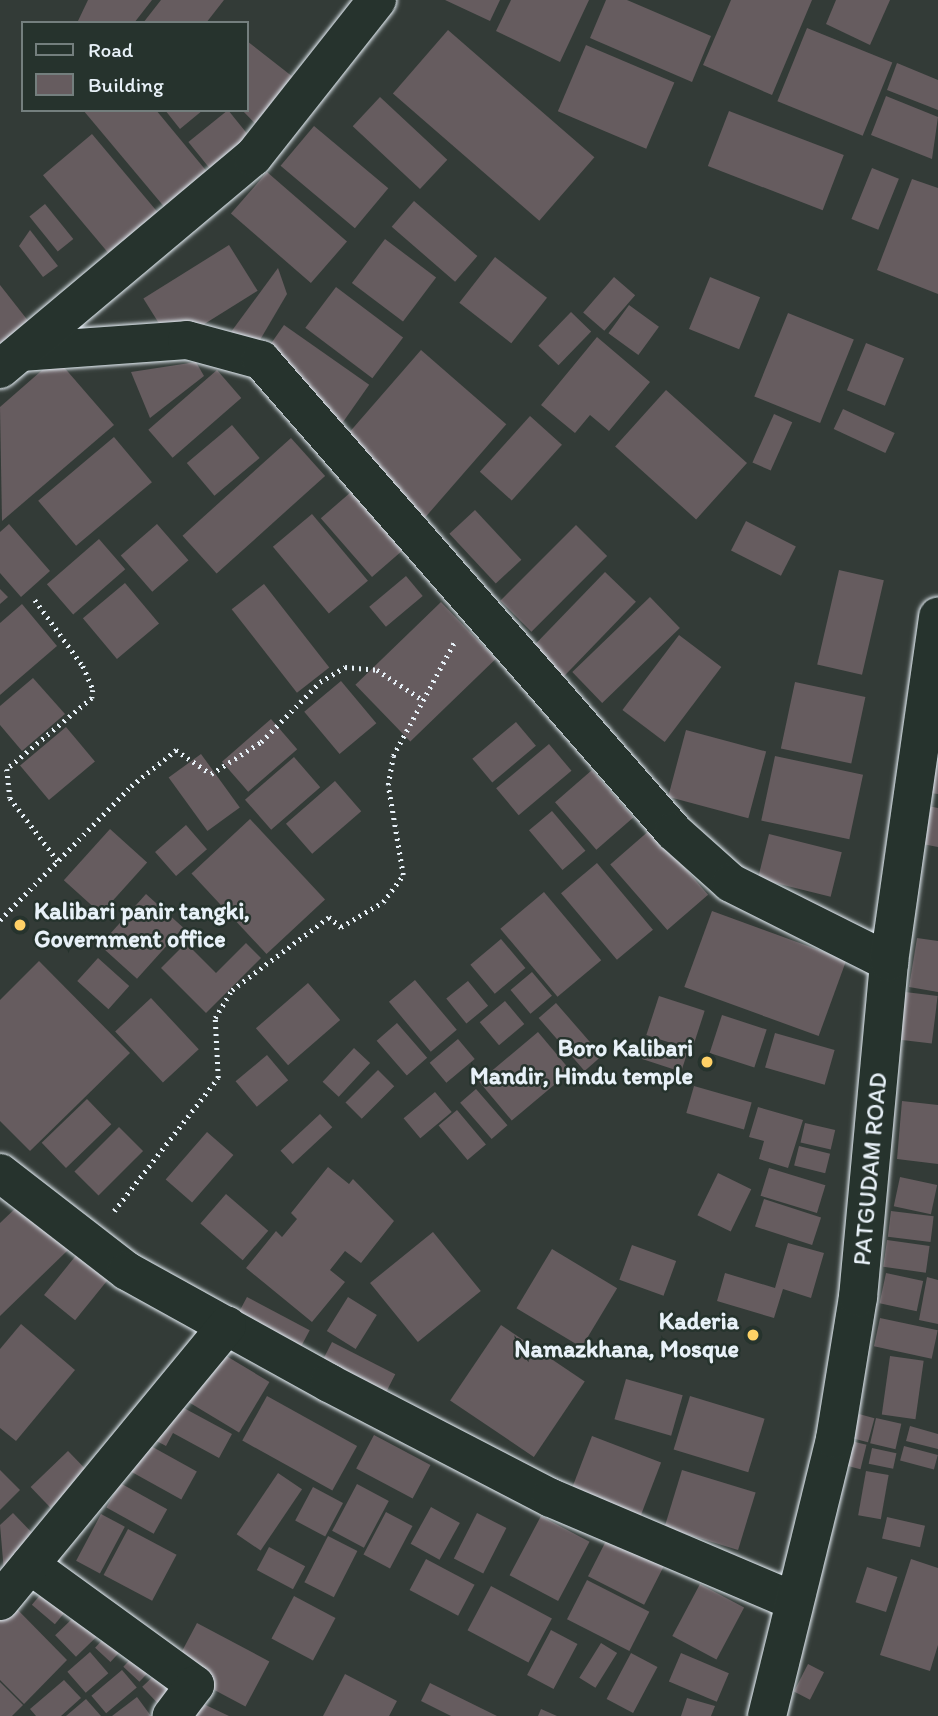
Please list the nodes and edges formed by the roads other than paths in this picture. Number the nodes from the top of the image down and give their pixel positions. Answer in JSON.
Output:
{"nodes":[{"id":1,"x":377,"y":0,"type":"edge"},
{"id":2,"x":11,"y":360,"type":"edge"},
{"id":3,"x":938,"y":616,"type":"edge"},
{"id":4,"x":889,"y":962,"type":"junction"},
{"id":5,"x":0,"y":1173,"type":"edge"},
{"id":6,"x":227,"y":1326,"type":"junction"},
{"id":7,"x":30,"y":1564,"type":"junction"},
{"id":8,"x":0,"y":1601,"type":"edge"},
{"id":9,"x":794,"y":1601,"type":"junction"},
{"id":10,"x":172,"y":1716,"type":"edge"},
{"id":11,"x":766,"y":1716,"type":"edge"}],
"edges":[{"from":1,"to":2,"type":"street"},
{"from":2,"to":4,"type":"street"},
{"from":3,"to":4,"type":"street","name":"PATGUDAM ROAD"},
{"from":4,"to":9,"type":"street","name":"PATGUDAM ROAD"},
{"from":5,"to":6,"type":"street"},
{"from":6,"to":7,"type":"street"},
{"from":6,"to":9,"type":"street"},
{"from":7,"to":8,"type":"street"},
{"from":7,"to":10,"type":"street"},
{"from":9,"to":11,"type":"street","name":"PATGUDAM ROAD"}]}
